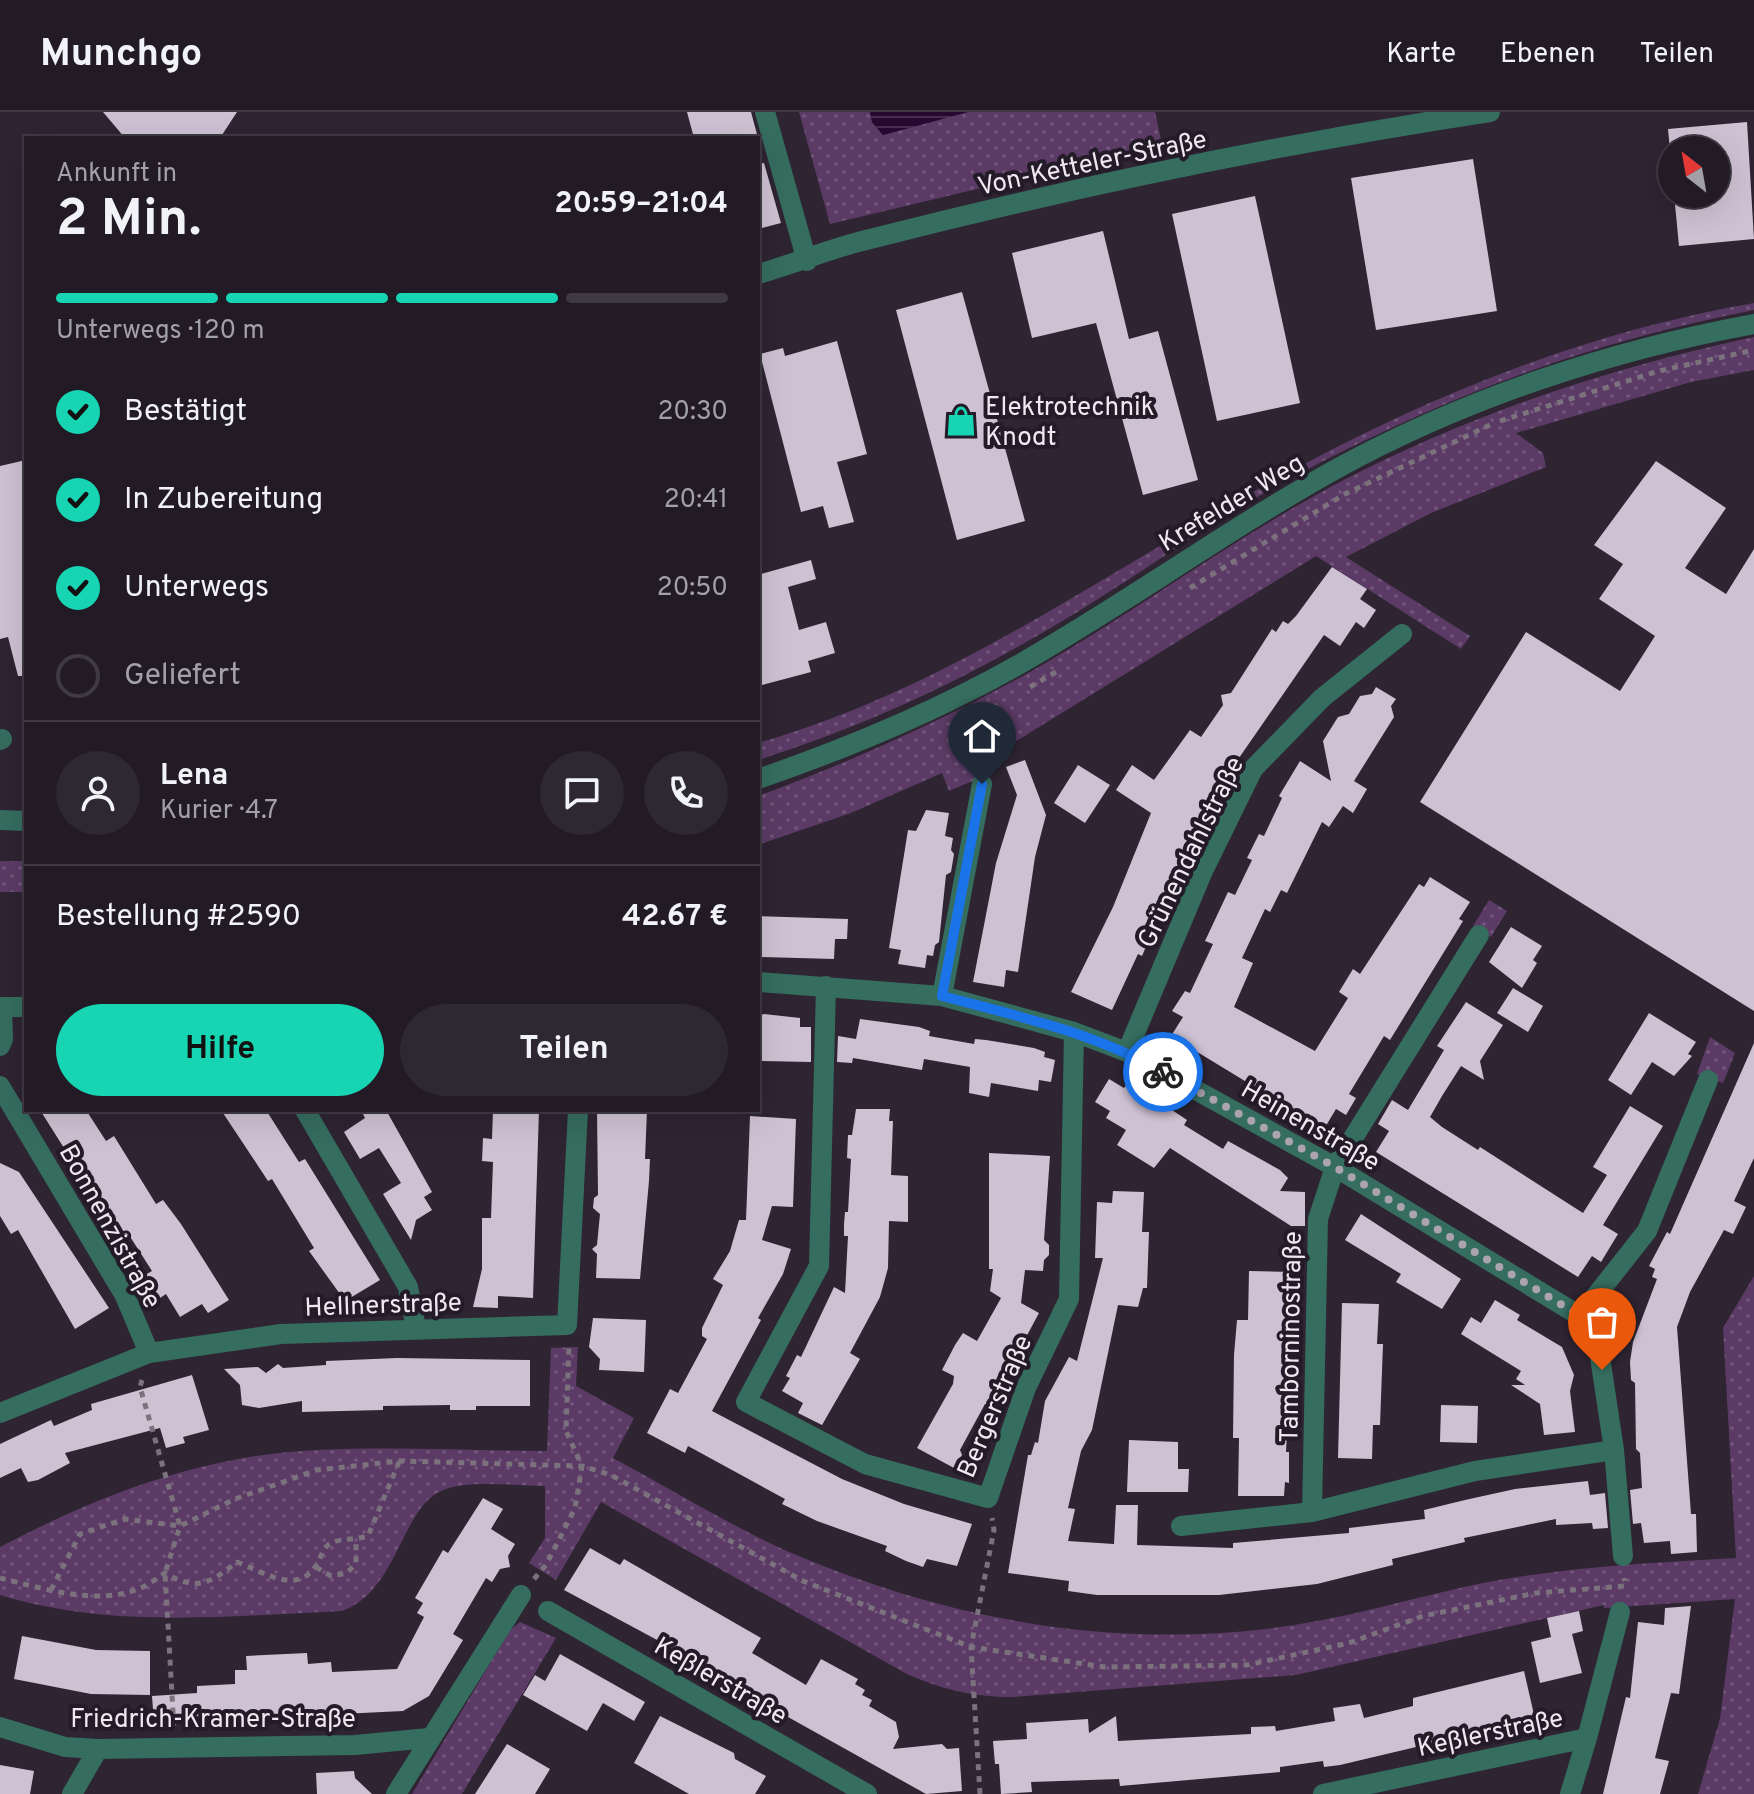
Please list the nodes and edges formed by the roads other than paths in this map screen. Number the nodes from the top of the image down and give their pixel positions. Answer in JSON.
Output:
{"nodes":[{"id":1,"x":765,"y":112,"type":"edge"},
{"id":2,"x":1490,"y":112,"type":"edge"},
{"id":3,"x":807,"y":261,"type":"junction"},
{"id":4,"x":760,"y":273,"type":"edge"},
{"id":5,"x":1754,"y":324,"type":"edge"},
{"id":6,"x":1402,"y":634,"type":"dead end"},
{"id":7,"x":760,"y":778,"type":"edge"},
{"id":8,"x":982,"y":784,"type":"dead end"},
{"id":9,"x":0,"y":820,"type":"edge"},
{"id":10,"x":24,"y":821,"type":"edge"},
{"id":11,"x":1479,"y":935,"type":"dead end"},
{"id":12,"x":760,"y":982,"type":"edge"},
{"id":13,"x":826,"y":986,"type":"junction"},
{"id":14,"x":942,"y":996,"type":"junction"},
{"id":15,"x":1,"y":1007,"type":"edge"},
{"id":16,"x":24,"y":1007,"type":"edge"},
{"id":17,"x":1074,"y":1032,"type":"junction"},
{"id":18,"x":0,"y":1046,"type":"edge"},
{"id":19,"x":1127,"y":1052,"type":"junction"},
{"id":20,"x":1708,"y":1080,"type":"dead end"},
{"id":21,"x":0,"y":1086,"type":"edge"},
{"id":22,"x":306,"y":1112,"type":"edge"},
{"id":23,"x":578,"y":1112,"type":"edge"},
{"id":24,"x":1335,"y":1167,"type":"junction"},
{"id":25,"x":1580,"y":1316,"type":"junction"},
{"id":26,"x":416,"y":1328,"type":"junction"},
{"id":27,"x":149,"y":1353,"type":"junction"},
{"id":28,"x":0,"y":1413,"type":"edge"},
{"id":29,"x":1614,"y":1450,"type":"junction"},
{"id":30,"x":1312,"y":1512,"type":"junction"},
{"id":31,"x":1181,"y":1526,"type":"dead end"},
{"id":32,"x":1623,"y":1556,"type":"dead end"},
{"id":33,"x":521,"y":1595,"type":"road end"},
{"id":34,"x":548,"y":1611,"type":"dead end"},
{"id":35,"x":1620,"y":1612,"type":"dead end"},
{"id":36,"x":0,"y":1727,"type":"edge"},
{"id":37,"x":429,"y":1738,"type":"junction"},
{"id":38,"x":1587,"y":1738,"type":"junction"},
{"id":39,"x":98,"y":1749,"type":"junction"},
{"id":40,"x":72,"y":1794,"type":"edge"},
{"id":41,"x":396,"y":1794,"type":"edge"},
{"id":42,"x":867,"y":1794,"type":"edge"},
{"id":43,"x":1323,"y":1794,"type":"edge"},
{"id":44,"x":1570,"y":1794,"type":"edge"}],
"edges":[{"from":1,"to":3,"type":"street"},
{"from":2,"to":3,"type":"street","name":"Von-Ketteler-Straße"},
{"from":3,"to":4,"type":"street","name":"Von-Ketteler-Straße"},
{"from":5,"to":7,"type":"street","name":"Krefelder Weg"},
{"from":6,"to":19,"type":"street","name":"Grünendahlstraße"},
{"from":8,"to":14,"type":"street"},
{"from":9,"to":10,"type":"street"},
{"from":11,"to":24,"type":"street","name":"Tamborninostraße"},
{"from":12,"to":13,"type":"street","name":"Heinenstraße"},
{"from":13,"to":14,"type":"street","name":"Heinenstraße"},
{"from":13,"to":17,"type":"street","name":"Bergerstraße"},
{"from":14,"to":17,"type":"street","name":"Heinenstraße"},
{"from":15,"to":16,"type":"street"},
{"from":15,"to":18,"type":"street"},
{"from":17,"to":19,"type":"street","name":"Heinenstraße"},
{"from":19,"to":24,"type":"street","name":"Heinenstraße"},
{"from":20,"to":25,"type":"street"},
{"from":21,"to":27,"type":"street","name":"Bonnenzistraße"},
{"from":22,"to":26,"type":"street"},
{"from":23,"to":26,"type":"street","name":"Hellnerstraße"},
{"from":24,"to":25,"type":"street","name":"Heinenstraße"},
{"from":24,"to":30,"type":"street","name":"Tamborninostraße"},
{"from":25,"to":29,"type":"street","name":"Heinenstraße"},
{"from":26,"to":27,"type":"street","name":"Hellnerstraße"},
{"from":27,"to":28,"type":"street","name":"Hellnerstraße"},
{"from":29,"to":30,"type":"street"},
{"from":29,"to":32,"type":"street","name":"Heinenstraße"},
{"from":30,"to":31,"type":"street"},
{"from":33,"to":37,"type":"street"},
{"from":34,"to":42,"type":"street","name":"Keßlerstraße"},
{"from":35,"to":38,"type":"street","name":"Keßlerstraße"},
{"from":36,"to":39,"type":"street","name":"Friedrich-Kramer-Straße"},
{"from":37,"to":39,"type":"street","name":"Friedrich-Kramer-Straße"},
{"from":37,"to":41,"type":"street"},
{"from":38,"to":43,"type":"street","name":"Keßlerstraße"},
{"from":38,"to":44,"type":"street"},
{"from":39,"to":40,"type":"street"}]}
